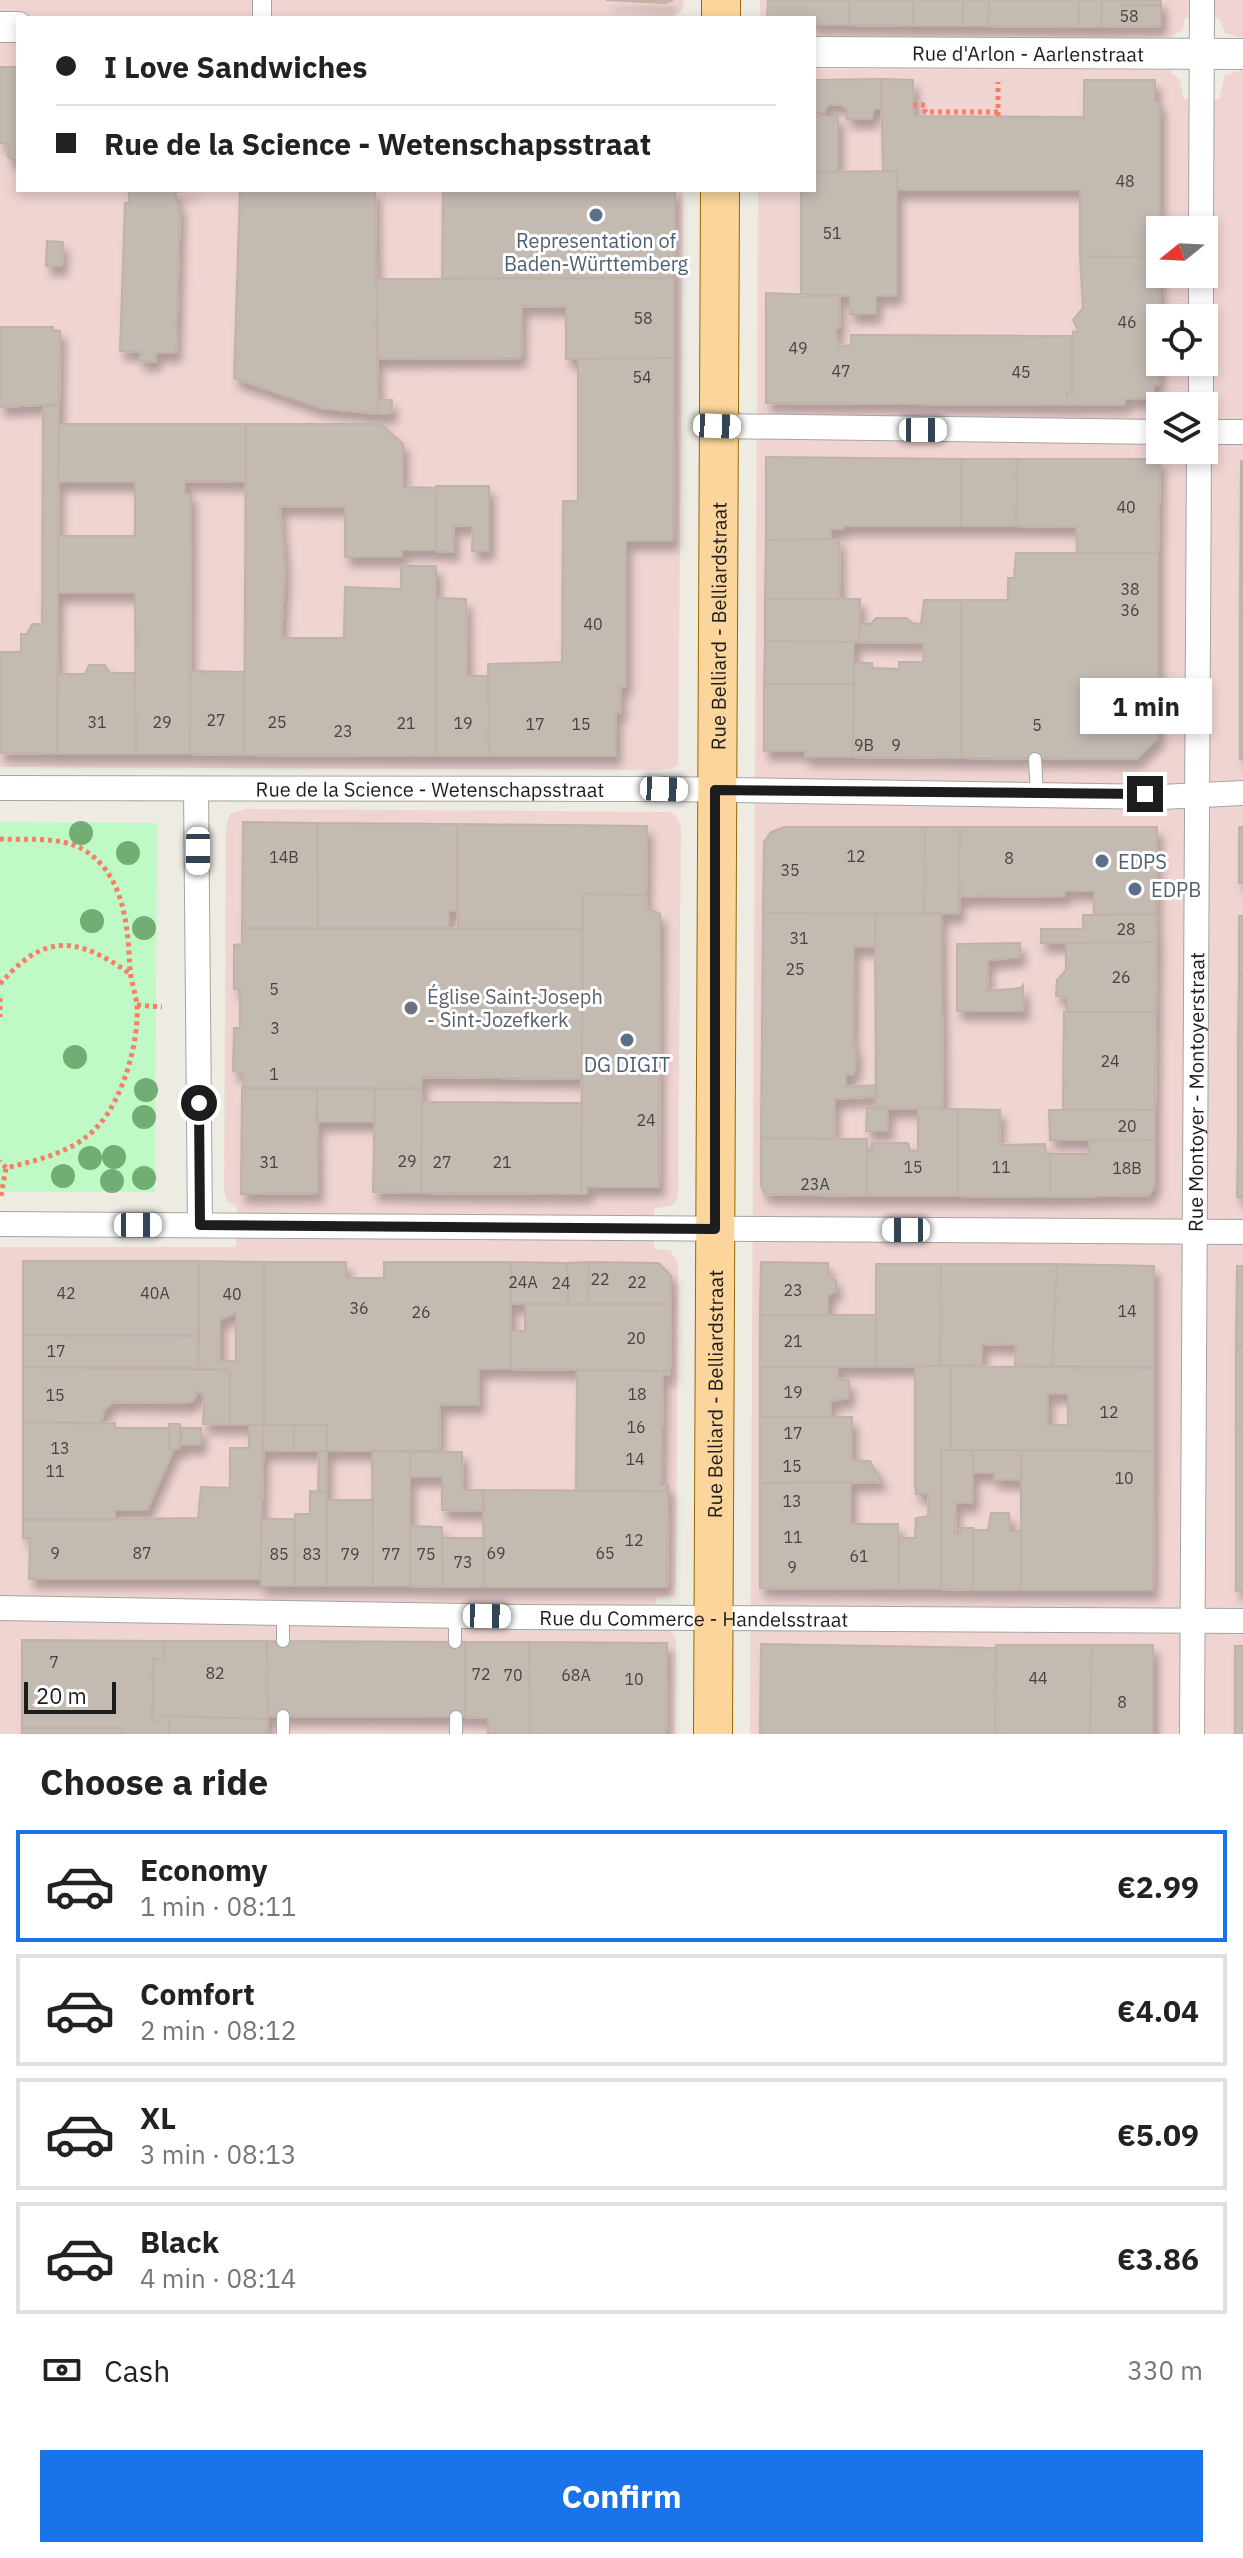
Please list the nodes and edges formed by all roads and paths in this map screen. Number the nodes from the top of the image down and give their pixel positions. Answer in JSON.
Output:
{"nodes":[{"id":1,"x":1202,"y":0,"type":"edge"},
{"id":2,"x":816,"y":52,"type":"edge"},
{"id":3,"x":1202,"y":54,"type":"junction"},
{"id":4,"x":1243,"y":54,"type":"edge"},
{"id":5,"x":913,"y":105,"type":"dead end"},
{"id":6,"x":998,"y":112,"type":"dead end"},
{"id":7,"x":720,"y":192,"type":"edge"},
{"id":8,"x":1201,"y":216,"type":"edge"},
{"id":9,"x":717,"y":426,"type":"junction"},
{"id":10,"x":1146,"y":432,"type":"edge"},
{"id":11,"x":1218,"y":432,"type":"edge"},
{"id":12,"x":1243,"y":432,"type":"edge"},
{"id":13,"x":1199,"y":464,"type":"edge"},
{"id":14,"x":1035,"y":759,"type":"dead end"},
{"id":15,"x":0,"y":788,"type":"edge"},
{"id":16,"x":196,"y":789,"type":"junction"},
{"id":17,"x":715,"y":790,"type":"junction"},
{"id":18,"x":1243,"y":793,"type":"edge"},
{"id":19,"x":1037,"y":794,"type":"junction"},
{"id":20,"x":1198,"y":795,"type":"junction"},
{"id":21,"x":0,"y":839,"type":"edge"},
{"id":22,"x":130,"y":973,"type":"junction"},
{"id":23,"x":0,"y":984,"type":"edge"},
{"id":24,"x":0,"y":998,"type":"edge"},
{"id":25,"x":137,"y":1005,"type":"junction"},
{"id":26,"x":162,"y":1007,"type":"dead end"},
{"id":27,"x":0,"y":1017,"type":"edge"},
{"id":28,"x":0,"y":1161,"type":"edge"},
{"id":29,"x":6,"y":1168,"type":"junction"},
{"id":30,"x":1,"y":1192,"type":"edge"},
{"id":31,"x":0,"y":1224,"type":"edge"},
{"id":32,"x":200,"y":1225,"type":"junction"},
{"id":33,"x":715,"y":1229,"type":"junction"},
{"id":34,"x":1196,"y":1231,"type":"junction"},
{"id":35,"x":1243,"y":1232,"type":"edge"},
{"id":36,"x":0,"y":1608,"type":"edge"},
{"id":37,"x":283,"y":1613,"type":"junction"},
{"id":38,"x":455,"y":1616,"type":"junction"},
{"id":39,"x":713,"y":1617,"type":"junction"},
{"id":40,"x":1194,"y":1621,"type":"junction"},
{"id":41,"x":1243,"y":1621,"type":"edge"},
{"id":42,"x":283,"y":1641,"type":"dead end"},
{"id":43,"x":455,"y":1642,"type":"dead end"},
{"id":44,"x":283,"y":1716,"type":"dead end"},
{"id":45,"x":456,"y":1717,"type":"dead end"},
{"id":46,"x":283,"y":1734,"type":"edge"},
{"id":47,"x":456,"y":1734,"type":"edge"},
{"id":48,"x":713,"y":1734,"type":"edge"},
{"id":49,"x":1192,"y":1734,"type":"edge"}],
"edges":[{"from":1,"to":3,"type":"street"},
{"from":2,"to":3,"type":"street","name":"Rue d'Arlon - Aarlenstraat"},
{"from":3,"to":4,"type":"street","name":"Rue d'Arlon - Aarlenstraat"},
{"from":3,"to":8,"type":"street"},
{"from":5,"to":6,"type":"path"},
{"from":7,"to":9,"type":"main road","name":"Rue Belliard - Belliardstraat"},
{"from":9,"to":10,"type":"street"},
{"from":9,"to":17,"type":"main road","name":"Rue Belliard - Belliardstraat"},
{"from":11,"to":12,"type":"street"},
{"from":13,"to":20,"type":"street","name":"Rue Montoyer - Montoyerstraat"},
{"from":14,"to":19,"type":"lane"},
{"from":15,"to":16,"type":"street","name":"Rue de la Science - Wetenschapsstraat"},
{"from":16,"to":17,"type":"street","name":"Rue de la Science - Wetenschapsstraat"},
{"from":16,"to":32,"type":"street"},
{"from":17,"to":19,"type":"street","name":"Rue de la Science - Wetenschapsstraat"},
{"from":17,"to":33,"type":"main road","name":"Rue Belliard - Belliardstraat"},
{"from":18,"to":20,"type":"street","name":"Rue de la Science - Wetenschapsstraat"},
{"from":19,"to":20,"type":"street","name":"Rue de la Science - Wetenschapsstraat"},
{"from":20,"to":34,"type":"street","name":"Rue Montoyer - Montoyerstraat"},
{"from":21,"to":22,"type":"path"},
{"from":22,"to":23,"type":"path"},
{"from":22,"to":25,"type":"path"},
{"from":24,"to":27,"type":"path"},
{"from":25,"to":26,"type":"path"},
{"from":25,"to":29,"type":"path"},
{"from":28,"to":29,"type":"path"},
{"from":29,"to":30,"type":"path"},
{"from":31,"to":32,"type":"street"},
{"from":32,"to":33,"type":"street"},
{"from":33,"to":34,"type":"street"},
{"from":33,"to":39,"type":"main road","name":"Rue Belliard - Belliardstraat"},
{"from":34,"to":35,"type":"street"},
{"from":34,"to":40,"type":"street","name":"Rue Montoyer - Montoyerstraat"},
{"from":36,"to":37,"type":"street","name":"Rue du Commerce - Handelsstraat"},
{"from":37,"to":38,"type":"street","name":"Rue du Commerce - Handelsstraat"},
{"from":37,"to":42,"type":"lane"},
{"from":38,"to":39,"type":"street","name":"Rue du Commerce - Handelsstraat"},
{"from":38,"to":43,"type":"lane"},
{"from":39,"to":40,"type":"street","name":"Rue du Commerce - Handelsstraat"},
{"from":39,"to":48,"type":"main road","name":"Rue Belliard - Belliardstraat"},
{"from":40,"to":41,"type":"street","name":"Rue du Commerce - Handelsstraat"},
{"from":40,"to":49,"type":"street","name":"Rue Montoyer - Montoyerstraat"},
{"from":44,"to":46,"type":"lane"},
{"from":45,"to":47,"type":"lane"}]}
